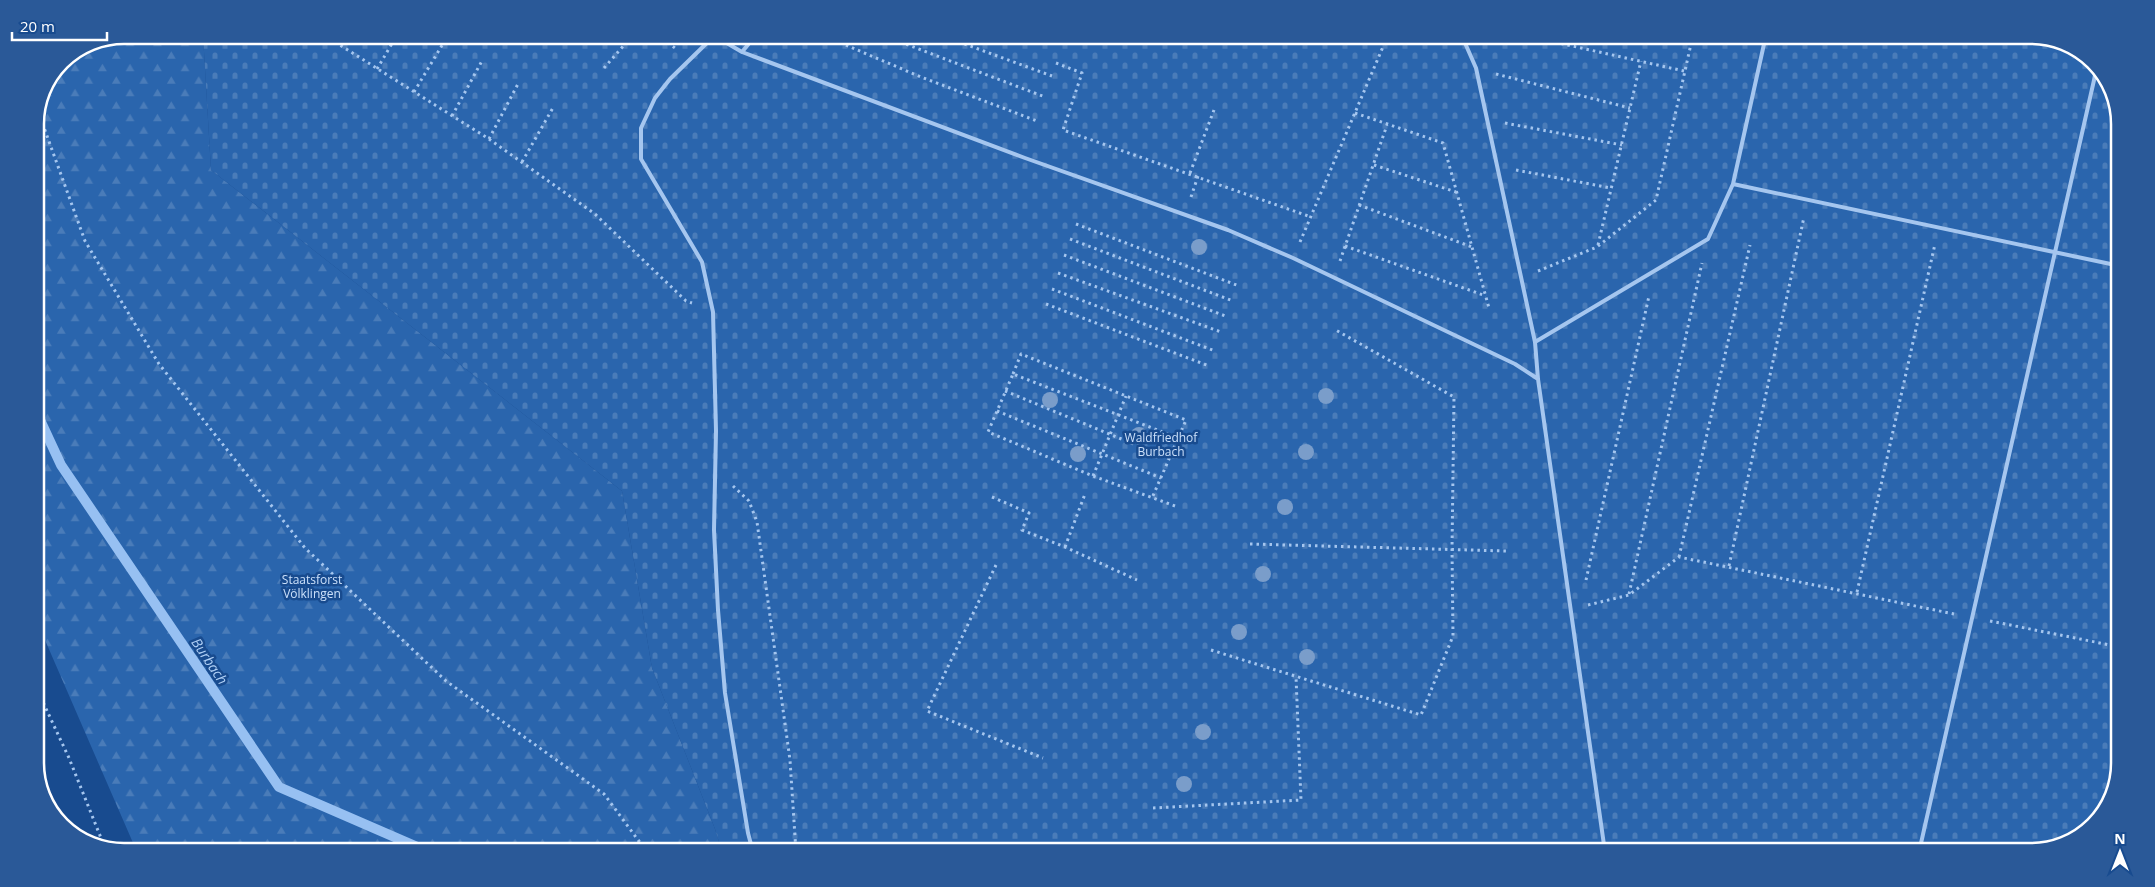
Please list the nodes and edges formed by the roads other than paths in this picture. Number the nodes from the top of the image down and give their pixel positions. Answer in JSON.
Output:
{"nodes":[{"id":1,"x":705,"y":44,"type":"edge"},
{"id":2,"x":728,"y":44,"type":"edge"},
{"id":3,"x":749,"y":44,"type":"edge"},
{"id":4,"x":1465,"y":44,"type":"edge"},
{"id":5,"x":1764,"y":44,"type":"edge"},
{"id":6,"x":742,"y":52,"type":"junction"},
{"id":7,"x":2096,"y":76,"type":"edge"},
{"id":8,"x":1733,"y":184,"type":"junction"},
{"id":9,"x":2056,"y":252,"type":"junction"},
{"id":10,"x":2111,"y":264,"type":"edge"},
{"id":11,"x":1535,"y":342,"type":"junction"},
{"id":12,"x":1538,"y":379,"type":"junction"},
{"id":13,"x":751,"y":843,"type":"edge"},
{"id":14,"x":1604,"y":843,"type":"edge"},
{"id":15,"x":1921,"y":843,"type":"edge"}],
"edges":[{"from":1,"to":13,"type":"lane"},
{"from":2,"to":6,"type":"lane"},
{"from":3,"to":6,"type":"lane"},
{"from":4,"to":11,"type":"lane"},
{"from":5,"to":8,"type":"lane"},
{"from":6,"to":12,"type":"lane"},
{"from":7,"to":9,"type":"lane"},
{"from":8,"to":9,"type":"lane"},
{"from":8,"to":11,"type":"lane"},
{"from":9,"to":10,"type":"lane"},
{"from":9,"to":15,"type":"lane"},
{"from":11,"to":12,"type":"lane"},
{"from":12,"to":14,"type":"lane"}]}
